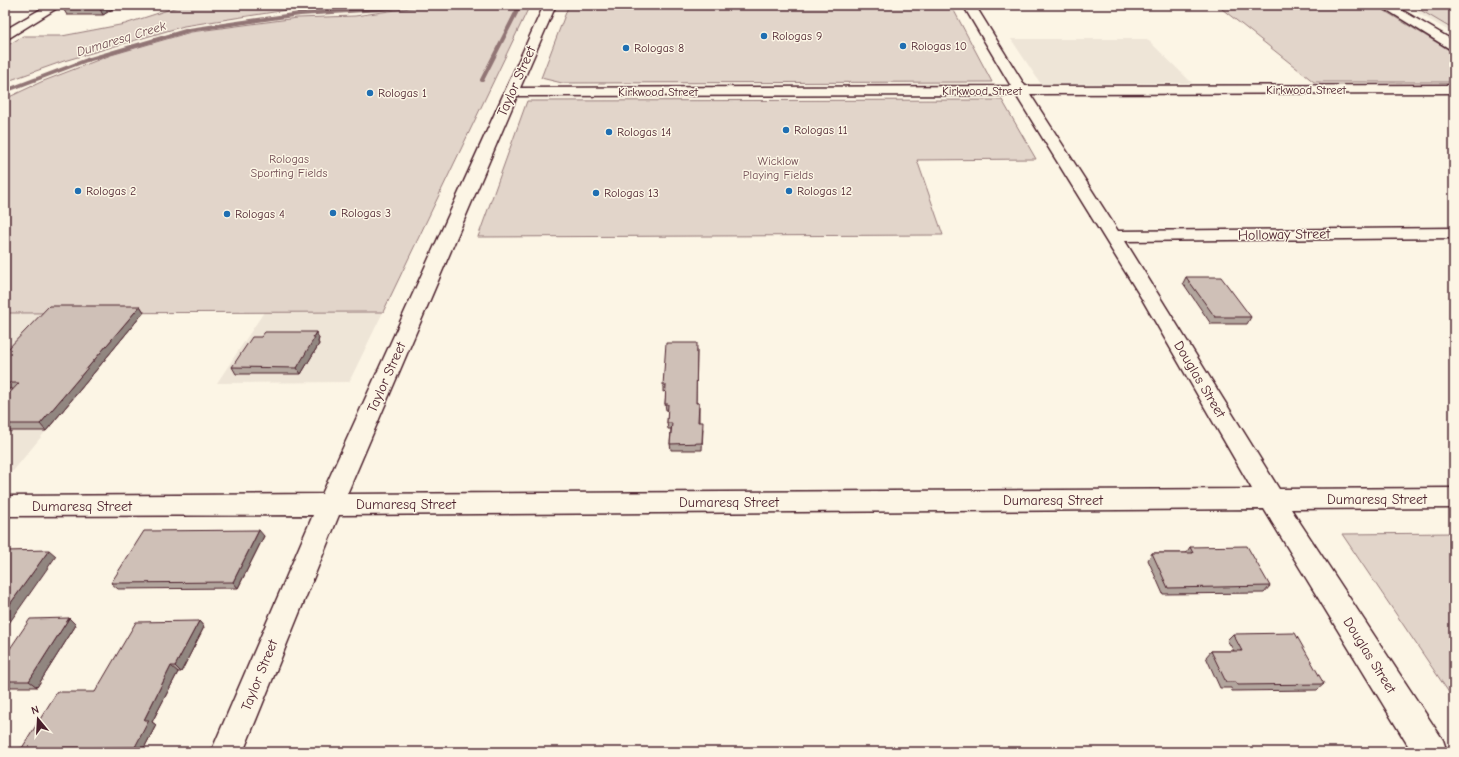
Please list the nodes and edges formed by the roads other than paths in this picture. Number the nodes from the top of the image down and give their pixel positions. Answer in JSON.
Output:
{"nodes":[{"id":1,"x":56,"y":5,"type":"edge"},
{"id":2,"x":550,"y":5,"type":"edge"},
{"id":3,"x":969,"y":5,"type":"edge"},
{"id":4,"x":1386,"y":5,"type":"edge"},
{"id":5,"x":5,"y":35,"type":"edge"},
{"id":6,"x":1454,"y":46,"type":"edge"},
{"id":7,"x":1454,"y":89,"type":"edge"},
{"id":8,"x":1021,"y":91,"type":"junction"},
{"id":9,"x":511,"y":92,"type":"junction"},
{"id":10,"x":1454,"y":233,"type":"edge"},
{"id":11,"x":1113,"y":236,"type":"junction"},
{"id":12,"x":1454,"y":498,"type":"edge"},
{"id":13,"x":1272,"y":499,"type":"junction"},
{"id":14,"x":330,"y":504,"type":"junction"},
{"id":15,"x":5,"y":506,"type":"edge"},
{"id":16,"x":227,"y":752,"type":"edge"},
{"id":17,"x":1431,"y":752,"type":"edge"}],
"edges":[{"from":1,"to":5,"type":"street"},
{"from":2,"to":9,"type":"street","name":"Taylor Street"},
{"from":3,"to":8,"type":"street","name":"Douglas Street"},
{"from":4,"to":6,"type":"street"},
{"from":7,"to":8,"type":"street","name":"Kirkwood Street"},
{"from":8,"to":9,"type":"street","name":"Kirkwood Street"},
{"from":8,"to":11,"type":"street","name":"Douglas Street"},
{"from":9,"to":14,"type":"street","name":"Taylor Street"},
{"from":10,"to":11,"type":"street","name":"Holloway Street"},
{"from":11,"to":13,"type":"street","name":"Douglas Street"},
{"from":12,"to":13,"type":"street","name":"Dumaresq Street"},
{"from":13,"to":14,"type":"street","name":"Dumaresq Street"},
{"from":13,"to":17,"type":"street","name":"Douglas Street"},
{"from":14,"to":15,"type":"street","name":"Dumaresq Street"},
{"from":14,"to":16,"type":"street","name":"Taylor Street"}]}
